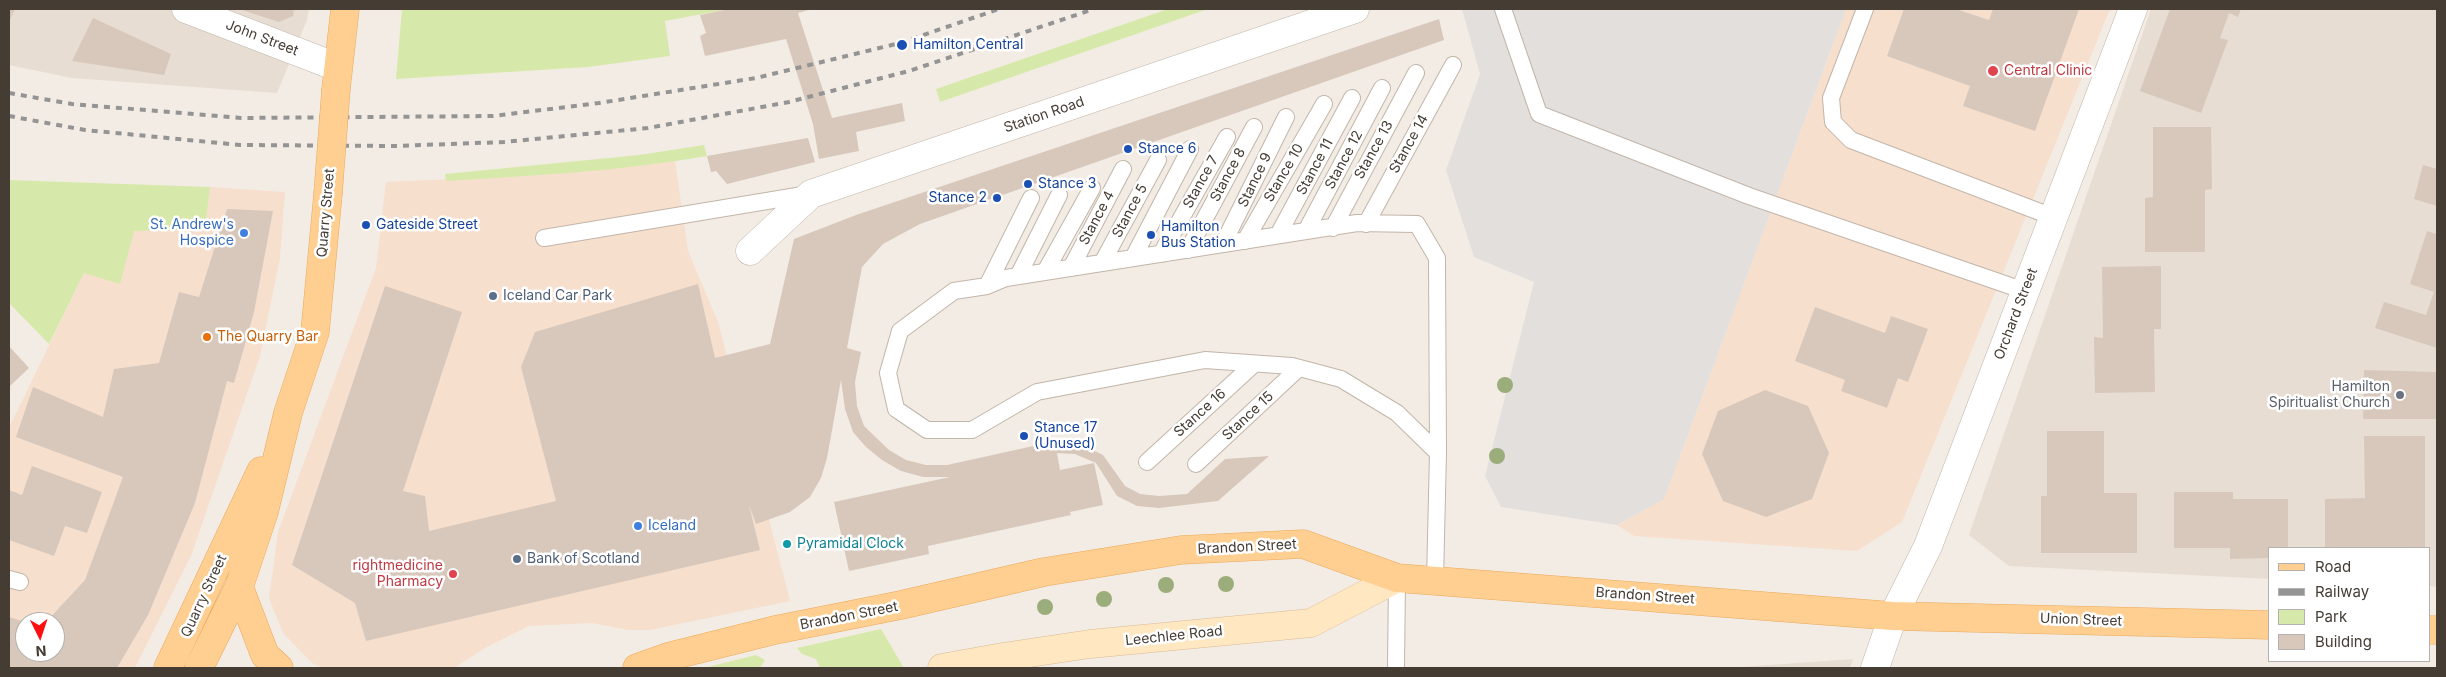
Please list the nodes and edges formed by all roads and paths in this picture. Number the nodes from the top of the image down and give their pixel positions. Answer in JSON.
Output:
{"nodes":[{"id":1,"x":186,"y":9,"type":"edge"},
{"id":2,"x":345,"y":9,"type":"edge"},
{"id":3,"x":1355,"y":9,"type":"edge"},
{"id":4,"x":1503,"y":9,"type":"edge"},
{"id":5,"x":1865,"y":9,"type":"edge"},
{"id":6,"x":2133,"y":9,"type":"edge"},
{"id":7,"x":1453,"y":65,"type":"dead end"},
{"id":8,"x":1416,"y":73,"type":"dead end"},
{"id":9,"x":337,"y":78,"type":"junction"},
{"id":10,"x":1382,"y":88,"type":"dead end"},
{"id":11,"x":1352,"y":98,"type":"dead end"},
{"id":12,"x":1324,"y":104,"type":"dead end"},
{"id":13,"x":1286,"y":116,"type":"dead end"},
{"id":14,"x":1254,"y":127,"type":"dead end"},
{"id":15,"x":1226,"y":137,"type":"dead end"},
{"id":16,"x":1190,"y":149,"type":"dead end"},
{"id":17,"x":1158,"y":160,"type":"dead end"},
{"id":18,"x":1123,"y":169,"type":"dead end"},
{"id":19,"x":1092,"y":188,"type":"dead end"},
{"id":20,"x":811,"y":194,"type":"junction"},
{"id":21,"x":1059,"y":195,"type":"dead end"},
{"id":22,"x":1032,"y":198,"type":"dead end"},
{"id":23,"x":2053,"y":217,"type":"junction"},
{"id":24,"x":1366,"y":224,"type":"junction"},
{"id":25,"x":1332,"y":228,"type":"junction"},
{"id":26,"x":1306,"y":231,"type":"junction"},
{"id":27,"x":1278,"y":235,"type":"junction"},
{"id":28,"x":544,"y":238,"type":"dead end"},
{"id":29,"x":1244,"y":241,"type":"junction"},
{"id":30,"x":1223,"y":244,"type":"junction"},
{"id":31,"x":750,"y":250,"type":"dead end"},
{"id":32,"x":1188,"y":250,"type":"junction"},
{"id":33,"x":1161,"y":254,"type":"junction"},
{"id":34,"x":1133,"y":258,"type":"junction"},
{"id":35,"x":1102,"y":263,"type":"junction"},
{"id":36,"x":1071,"y":268,"type":"junction"},
{"id":37,"x":1046,"y":272,"type":"junction"},
{"id":38,"x":1018,"y":276,"type":"junction"},
{"id":39,"x":988,"y":286,"type":"junction"},
{"id":40,"x":2025,"y":291,"type":"junction"},
{"id":41,"x":1254,"y":364,"type":"junction"},
{"id":42,"x":1299,"y":368,"type":"junction"},
{"id":43,"x":288,"y":413,"type":"junction"},
{"id":44,"x":1438,"y":453,"type":"junction"},
{"id":45,"x":1146,"y":462,"type":"dead end"},
{"id":46,"x":1196,"y":464,"type":"dead end"},
{"id":47,"x":1397,"y":578,"type":"junction"},
{"id":48,"x":1435,"y":580,"type":"junction"},
{"id":49,"x":239,"y":587,"type":"junction"},
{"id":50,"x":1893,"y":616,"type":"junction"},
{"id":51,"x":2268,"y":626,"type":"edge"},
{"id":52,"x":168,"y":668,"type":"edge"},
{"id":53,"x":199,"y":668,"type":"edge"},
{"id":54,"x":279,"y":668,"type":"edge"},
{"id":55,"x":637,"y":668,"type":"edge"},
{"id":56,"x":942,"y":668,"type":"edge"},
{"id":57,"x":1396,"y":668,"type":"edge"},
{"id":58,"x":1875,"y":668,"type":"edge"}],
"edges":[{"from":1,"to":9,"type":"street","name":"John Street"},
{"from":2,"to":9,"type":"main road","name":"Quarry Street"},
{"from":3,"to":20,"type":"street","name":"Station Road"},
{"from":4,"to":40,"type":"lane"},
{"from":5,"to":23,"type":"lane"},
{"from":6,"to":23,"type":"street","name":"Orchard Street"},
{"from":7,"to":24,"type":"lane","name":"Stance 14"},
{"from":8,"to":25,"type":"lane","name":"Stance 13"},
{"from":9,"to":43,"type":"main road","name":"Quarry Street","bridge":true},
{"from":10,"to":26,"type":"lane","name":"Stance 12"},
{"from":11,"to":27,"type":"lane","name":"Stance 11"},
{"from":12,"to":29,"type":"lane","name":"Stance 10"},
{"from":13,"to":30,"type":"lane","name":"Stance 9"},
{"from":14,"to":32,"type":"lane","name":"Stance 8"},
{"from":15,"to":33,"type":"lane","name":"Stance 7"},
{"from":16,"to":34,"type":"lane"},
{"from":17,"to":35,"type":"lane","name":"Stance 5"},
{"from":18,"to":36,"type":"lane","name":"Stance 4"},
{"from":19,"to":37,"type":"lane"},
{"from":20,"to":28,"type":"lane"},
{"from":20,"to":31,"type":"street","name":"Station Road"},
{"from":21,"to":38,"type":"lane"},
{"from":22,"to":39,"type":"lane"},
{"from":23,"to":40,"type":"street","name":"Orchard Street"},
{"from":24,"to":25,"type":"lane"},
{"from":24,"to":44,"type":"lane"},
{"from":25,"to":26,"type":"lane"},
{"from":26,"to":27,"type":"lane"},
{"from":27,"to":29,"type":"lane"},
{"from":29,"to":30,"type":"lane"},
{"from":30,"to":32,"type":"lane"},
{"from":32,"to":33,"type":"lane"},
{"from":33,"to":34,"type":"lane"},
{"from":34,"to":35,"type":"lane"},
{"from":35,"to":36,"type":"lane"},
{"from":36,"to":37,"type":"lane"},
{"from":37,"to":38,"type":"lane"},
{"from":38,"to":39,"type":"lane"},
{"from":39,"to":41,"type":"lane"},
{"from":40,"to":50,"type":"street","name":"Orchard Street"},
{"from":41,"to":42,"type":"lane"},
{"from":41,"to":45,"type":"lane","name":"Stance 16"},
{"from":42,"to":44,"type":"lane"},
{"from":42,"to":46,"type":"lane","name":"Stance 15"},
{"from":43,"to":49,"type":"main road","name":"Quarry Street"},
{"from":43,"to":52,"type":"main road","name":"Quarry Street"},
{"from":44,"to":48,"type":"lane"},
{"from":47,"to":48,"type":"main road","name":"Brandon Street"},
{"from":47,"to":55,"type":"main road","name":"Brandon Street"},
{"from":47,"to":56,"type":"main road","name":"Leechlee Road"},
{"from":47,"to":57,"type":"lane"},
{"from":48,"to":50,"type":"main road","name":"Brandon Street"},
{"from":49,"to":53,"type":"main road","name":"Quarry Street"},
{"from":49,"to":54,"type":"main road"},
{"from":50,"to":51,"type":"main road","name":"Union Street"},
{"from":50,"to":58,"type":"street","name":"Orchard Street"}]}
